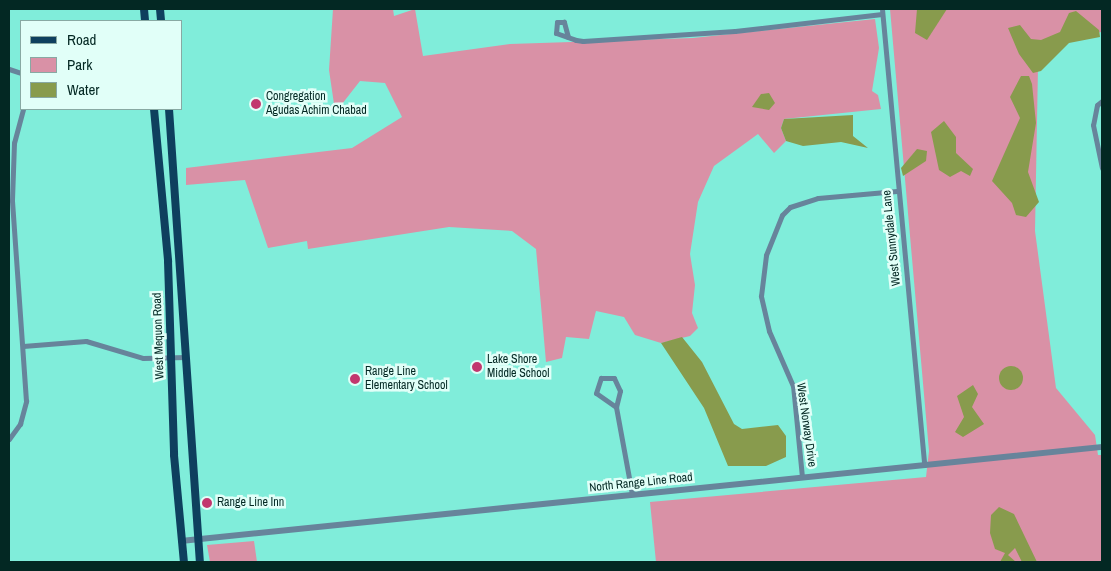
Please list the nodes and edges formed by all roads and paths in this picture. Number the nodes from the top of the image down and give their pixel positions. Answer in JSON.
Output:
{"nodes":[{"id":1,"x":882,"y":11,"type":"edge"},
{"id":2,"x":568,"y":37,"type":"dead end"},
{"id":3,"x":1102,"y":101,"type":"edge"},
{"id":4,"x":23,"y":110,"type":"edge"},
{"id":5,"x":154,"y":110,"type":"edge"},
{"id":6,"x":169,"y":110,"type":"edge"},
{"id":7,"x":1102,"y":168,"type":"edge"},
{"id":8,"x":897,"y":191,"type":"junction"},
{"id":9,"x":23,"y":346,"type":"junction"},
{"id":10,"x":186,"y":357,"type":"junction"},
{"id":11,"x":171,"y":359,"type":"junction"},
{"id":12,"x":616,"y":407,"type":"junction"},
{"id":13,"x":9,"y":439,"type":"edge"},
{"id":14,"x":1102,"y":447,"type":"edge"},
{"id":15,"x":924,"y":465,"type":"junction"},
{"id":16,"x":802,"y":477,"type":"junction"},
{"id":17,"x":632,"y":494,"type":"junction"},
{"id":18,"x":196,"y":539,"type":"junction"},
{"id":19,"x":181,"y":542,"type":"junction"},
{"id":20,"x":184,"y":562,"type":"edge"},
{"id":21,"x":200,"y":562,"type":"edge"}],
"edges":[{"from":1,"to":2,"type":"street"},
{"from":1,"to":8,"type":"street","name":"West Sunnydale Lane"},
{"from":3,"to":7,"type":"street"},
{"from":4,"to":9,"type":"street"},
{"from":5,"to":11,"type":"main road","name":"West Mequon Road"},
{"from":6,"to":10,"type":"main road"},
{"from":8,"to":15,"type":"street","name":"West Sunnydale Lane"},
{"from":8,"to":16,"type":"street","name":"West Norway Drive"},
{"from":9,"to":11,"type":"street"},
{"from":9,"to":13,"type":"street"},
{"from":10,"to":11,"type":"street"},
{"from":10,"to":18,"type":"main road"},
{"from":11,"to":19,"type":"main road","name":"West Mequon Road"},
{"from":12,"to":12,"type":"street"},
{"from":12,"to":17,"type":"street"},
{"from":14,"to":15,"type":"street","name":"North Range Line Road"},
{"from":15,"to":16,"type":"street","name":"North Range Line Road"},
{"from":16,"to":17,"type":"street","name":"North Range Line Road"},
{"from":17,"to":18,"type":"street","name":"North Range Line Road"},
{"from":18,"to":19,"type":"street","name":"North Range Line Road"},
{"from":18,"to":21,"type":"main road"},
{"from":19,"to":20,"type":"main road","name":"West Mequon Road"}]}
